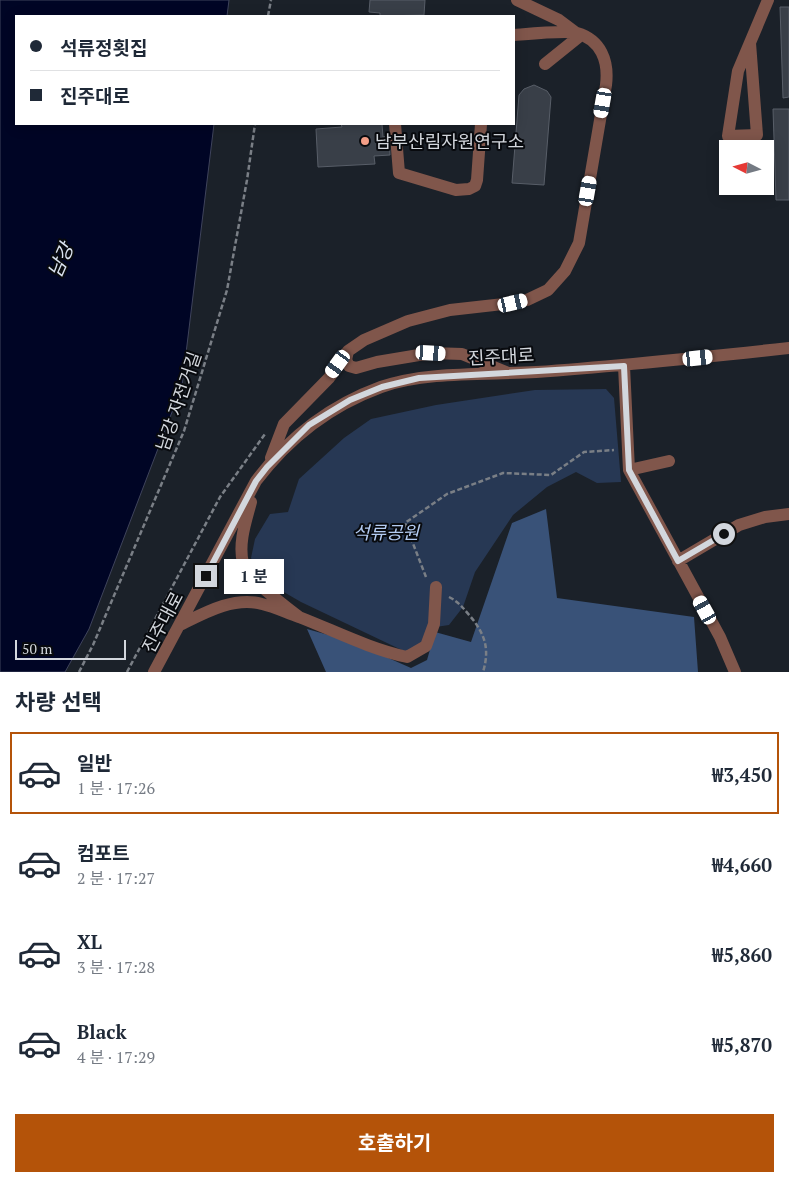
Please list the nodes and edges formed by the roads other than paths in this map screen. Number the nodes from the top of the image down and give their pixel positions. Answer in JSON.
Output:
{"nodes":[{"id":1,"x":517,"y":0,"type":"edge"},
{"id":2,"x":768,"y":0,"type":"edge"},
{"id":3,"x":578,"y":34,"type":"junction"},
{"id":4,"x":515,"y":35,"type":"edge"},
{"id":5,"x":750,"y":43,"type":"junction"},
{"id":6,"x":545,"y":64,"type":"dead end"},
{"id":7,"x":395,"y":125,"type":"edge"},
{"id":8,"x":481,"y":125,"type":"edge"},
{"id":9,"x":789,"y":348,"type":"edge"},
{"id":10,"x":348,"y":351,"type":"junction"},
{"id":11,"x":624,"y":366,"type":"junction"},
{"id":12,"x":511,"y":374,"type":"junction"},
{"id":13,"x":669,"y":460,"type":"dead end"},
{"id":14,"x":267,"y":467,"type":"junction"},
{"id":15,"x":629,"y":470,"type":"junction"},
{"id":16,"x":256,"y":481,"type":"junction"},
{"id":17,"x":789,"y":514,"type":"edge"},
{"id":18,"x":678,"y":561,"type":"junction"},
{"id":19,"x":436,"y":587,"type":"road end"},
{"id":20,"x":299,"y":617,"type":"junction"},
{"id":21,"x":180,"y":625,"type":"junction"},
{"id":22,"x":154,"y":672,"type":"edge"},
{"id":23,"x":735,"y":672,"type":"edge"}],
"edges":[{"from":1,"to":3,"type":"street"},
{"from":2,"to":5,"type":"street"},
{"from":3,"to":4,"type":"street"},
{"from":3,"to":6,"type":"street"},
{"from":3,"to":10,"type":"street"},
{"from":5,"to":5,"type":"street"},
{"from":7,"to":8,"type":"street"},
{"from":9,"to":11,"type":"street","name":"진주대로"},
{"from":10,"to":12,"type":"street"},
{"from":10,"to":14,"type":"street"},
{"from":11,"to":12,"type":"street","name":"진주대로"},
{"from":11,"to":15,"type":"street"},
{"from":12,"to":14,"type":"street","name":"진주대로"},
{"from":13,"to":15,"type":"street"},
{"from":14,"to":16,"type":"street","name":"진주대로"},
{"from":15,"to":18,"type":"street"},
{"from":16,"to":20,"type":"street"},
{"from":16,"to":21,"type":"street","name":"진주대로"},
{"from":17,"to":18,"type":"street"},
{"from":18,"to":23,"type":"street"},
{"from":19,"to":20,"type":"street"},
{"from":20,"to":21,"type":"street"},
{"from":21,"to":22,"type":"street","name":"진주대로"}]}
